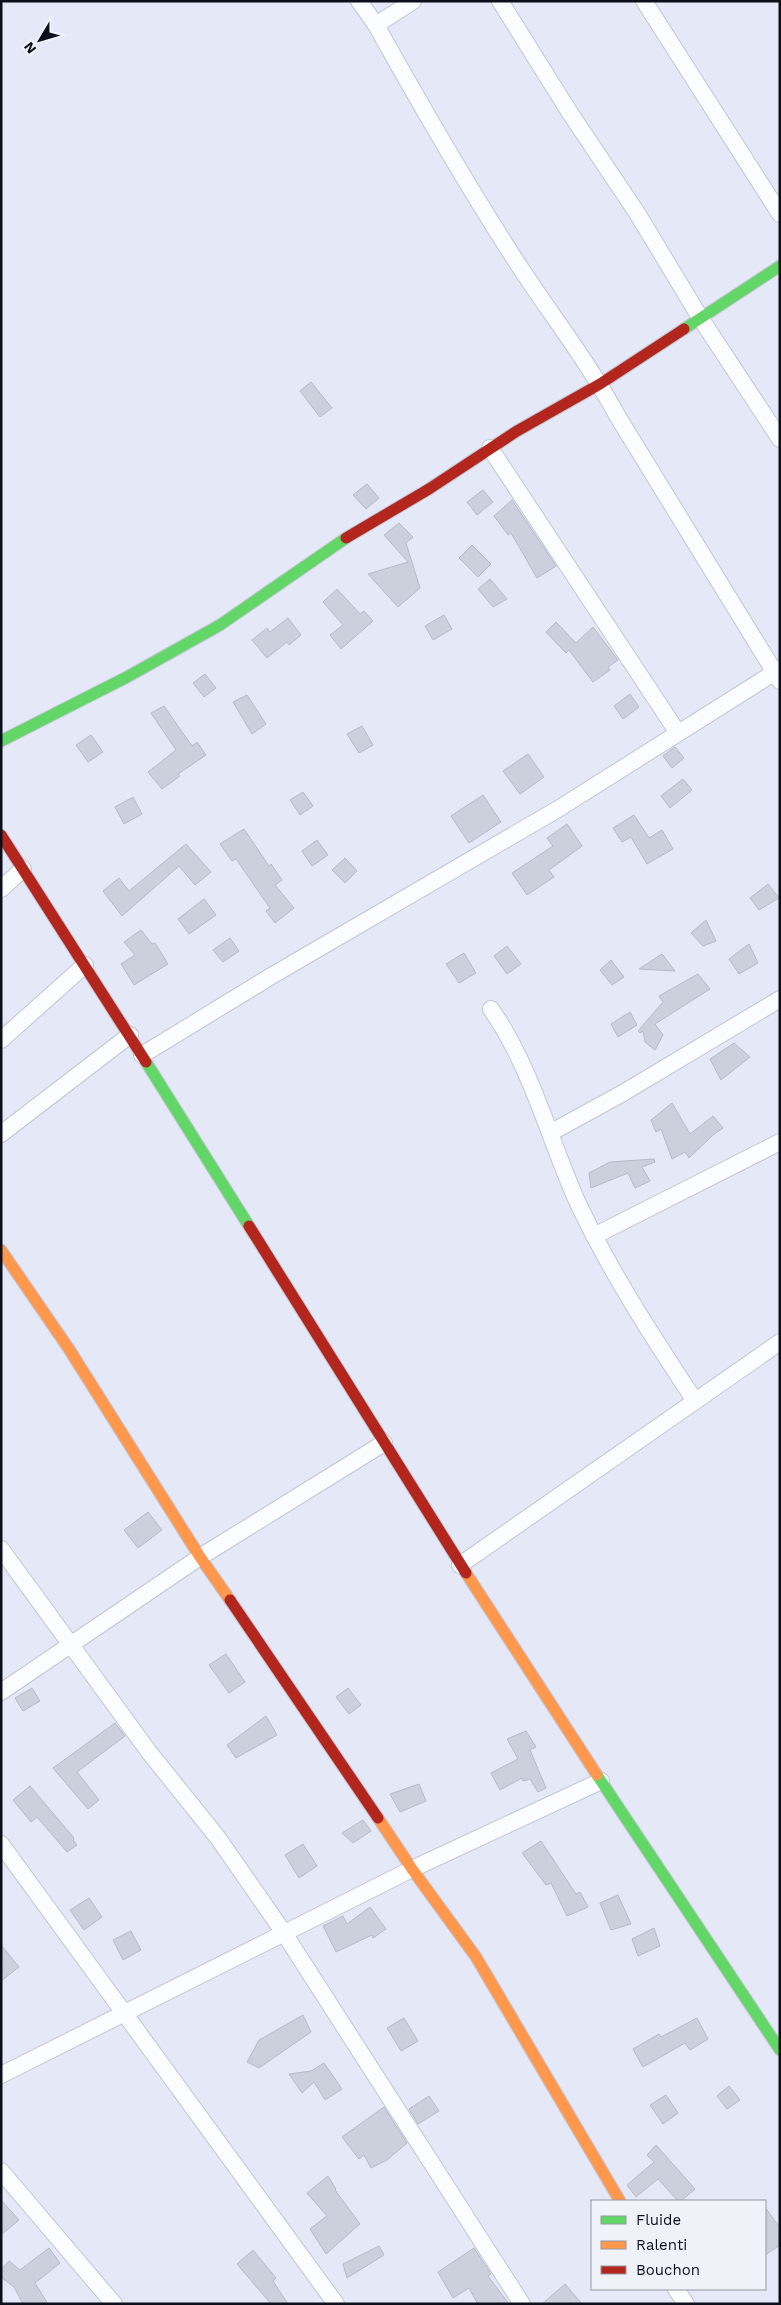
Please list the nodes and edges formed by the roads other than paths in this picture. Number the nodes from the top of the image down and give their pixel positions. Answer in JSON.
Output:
{"nodes":[{"id":1,"x":359,"y":1,"type":"edge"},
{"id":2,"x":414,"y":1,"type":"edge"},
{"id":3,"x":500,"y":1,"type":"edge"},
{"id":4,"x":644,"y":1,"type":"edge"},
{"id":5,"x":376,"y":25,"type":"junction"},
{"id":6,"x":780,"y":214,"type":"edge"},
{"id":7,"x":780,"y":266,"type":"edge"},
{"id":8,"x":701,"y":319,"type":"junction"},
{"id":9,"x":600,"y":384,"type":"junction"},
{"id":10,"x":780,"y":440,"type":"edge"},
{"id":11,"x":490,"y":448,"type":"junction"},
{"id":12,"x":778,"y":674,"type":"edge"},
{"id":13,"x":678,"y":733,"type":"junction"},
{"id":14,"x":1,"y":741,"type":"edge"},
{"id":15,"x":1,"y":835,"type":"edge"},
{"id":16,"x":24,"y":869,"type":"junction"},
{"id":17,"x":1,"y":890,"type":"edge"},
{"id":18,"x":85,"y":965,"type":"junction"},
{"id":19,"x":780,"y":999,"type":"edge"},
{"id":20,"x":491,"y":1009,"type":"dead end"},
{"id":21,"x":130,"y":1035,"type":"junction"},
{"id":22,"x":1,"y":1040,"type":"edge"},
{"id":23,"x":142,"y":1056,"type":"junction"},
{"id":24,"x":550,"y":1133,"type":"junction"},
{"id":25,"x":1,"y":1134,"type":"edge"},
{"id":26,"x":780,"y":1142,"type":"edge"},
{"id":27,"x":594,"y":1236,"type":"junction"},
{"id":28,"x":1,"y":1250,"type":"edge"},
{"id":29,"x":780,"y":1342,"type":"edge"},
{"id":30,"x":695,"y":1401,"type":"junction"},
{"id":31,"x":384,"y":1443,"type":"junction"},
{"id":32,"x":1,"y":1549,"type":"edge"},
{"id":33,"x":200,"y":1557,"type":"junction"},
{"id":34,"x":460,"y":1565,"type":"junction"},
{"id":35,"x":72,"y":1644,"type":"junction"},
{"id":36,"x":1,"y":1692,"type":"edge"},
{"id":37,"x":601,"y":1781,"type":"junction"},
{"id":38,"x":1,"y":1844,"type":"edge"},
{"id":39,"x":412,"y":1869,"type":"junction"},
{"id":40,"x":284,"y":1933,"type":"junction"},
{"id":41,"x":123,"y":2013,"type":"junction"},
{"id":42,"x":780,"y":2050,"type":"edge"},
{"id":43,"x":1,"y":2074,"type":"edge"},
{"id":44,"x":1,"y":2172,"type":"edge"},
{"id":45,"x":619,"y":2200,"type":"edge"},
{"id":46,"x":677,"y":2290,"type":"edge"},
{"id":47,"x":114,"y":2304,"type":"edge"},
{"id":48,"x":336,"y":2304,"type":"edge"},
{"id":49,"x":522,"y":2304,"type":"edge"},
{"id":50,"x":686,"y":2304,"type":"edge"}],
"edges":[{"from":1,"to":5,"type":"street"},
{"from":2,"to":5,"type":"street"},
{"from":3,"to":8,"type":"street"},
{"from":4,"to":6,"type":"street"},
{"from":5,"to":9,"type":"street"},
{"from":7,"to":8,"type":"street"},
{"from":8,"to":9,"type":"street"},
{"from":8,"to":10,"type":"street"},
{"from":9,"to":11,"type":"street"},
{"from":9,"to":12,"type":"street"},
{"from":11,"to":13,"type":"street"},
{"from":11,"to":14,"type":"street"},
{"from":12,"to":13,"type":"street"},
{"from":13,"to":23,"type":"street"},
{"from":15,"to":16,"type":"street"},
{"from":16,"to":17,"type":"street"},
{"from":16,"to":18,"type":"street"},
{"from":18,"to":21,"type":"street"},
{"from":18,"to":22,"type":"street"},
{"from":19,"to":24,"type":"street"},
{"from":20,"to":24,"type":"street"},
{"from":21,"to":23,"type":"street"},
{"from":21,"to":25,"type":"street"},
{"from":23,"to":31,"type":"street"},
{"from":24,"to":27,"type":"street"},
{"from":26,"to":27,"type":"street"},
{"from":27,"to":30,"type":"street"},
{"from":28,"to":33,"type":"street"},
{"from":29,"to":30,"type":"street"},
{"from":30,"to":34,"type":"street"},
{"from":31,"to":33,"type":"street"},
{"from":31,"to":34,"type":"street"},
{"from":32,"to":35,"type":"street"},
{"from":33,"to":35,"type":"street"},
{"from":33,"to":39,"type":"street"},
{"from":34,"to":37,"type":"street"},
{"from":35,"to":36,"type":"street"},
{"from":35,"to":40,"type":"street"},
{"from":37,"to":39,"type":"street"},
{"from":37,"to":42,"type":"street"},
{"from":38,"to":41,"type":"street"},
{"from":39,"to":40,"type":"street"},
{"from":39,"to":45,"type":"street"},
{"from":40,"to":41,"type":"street"},
{"from":40,"to":49,"type":"street"},
{"from":41,"to":43,"type":"street"},
{"from":41,"to":48,"type":"street"},
{"from":44,"to":47,"type":"street"},
{"from":46,"to":50,"type":"street"}]}
